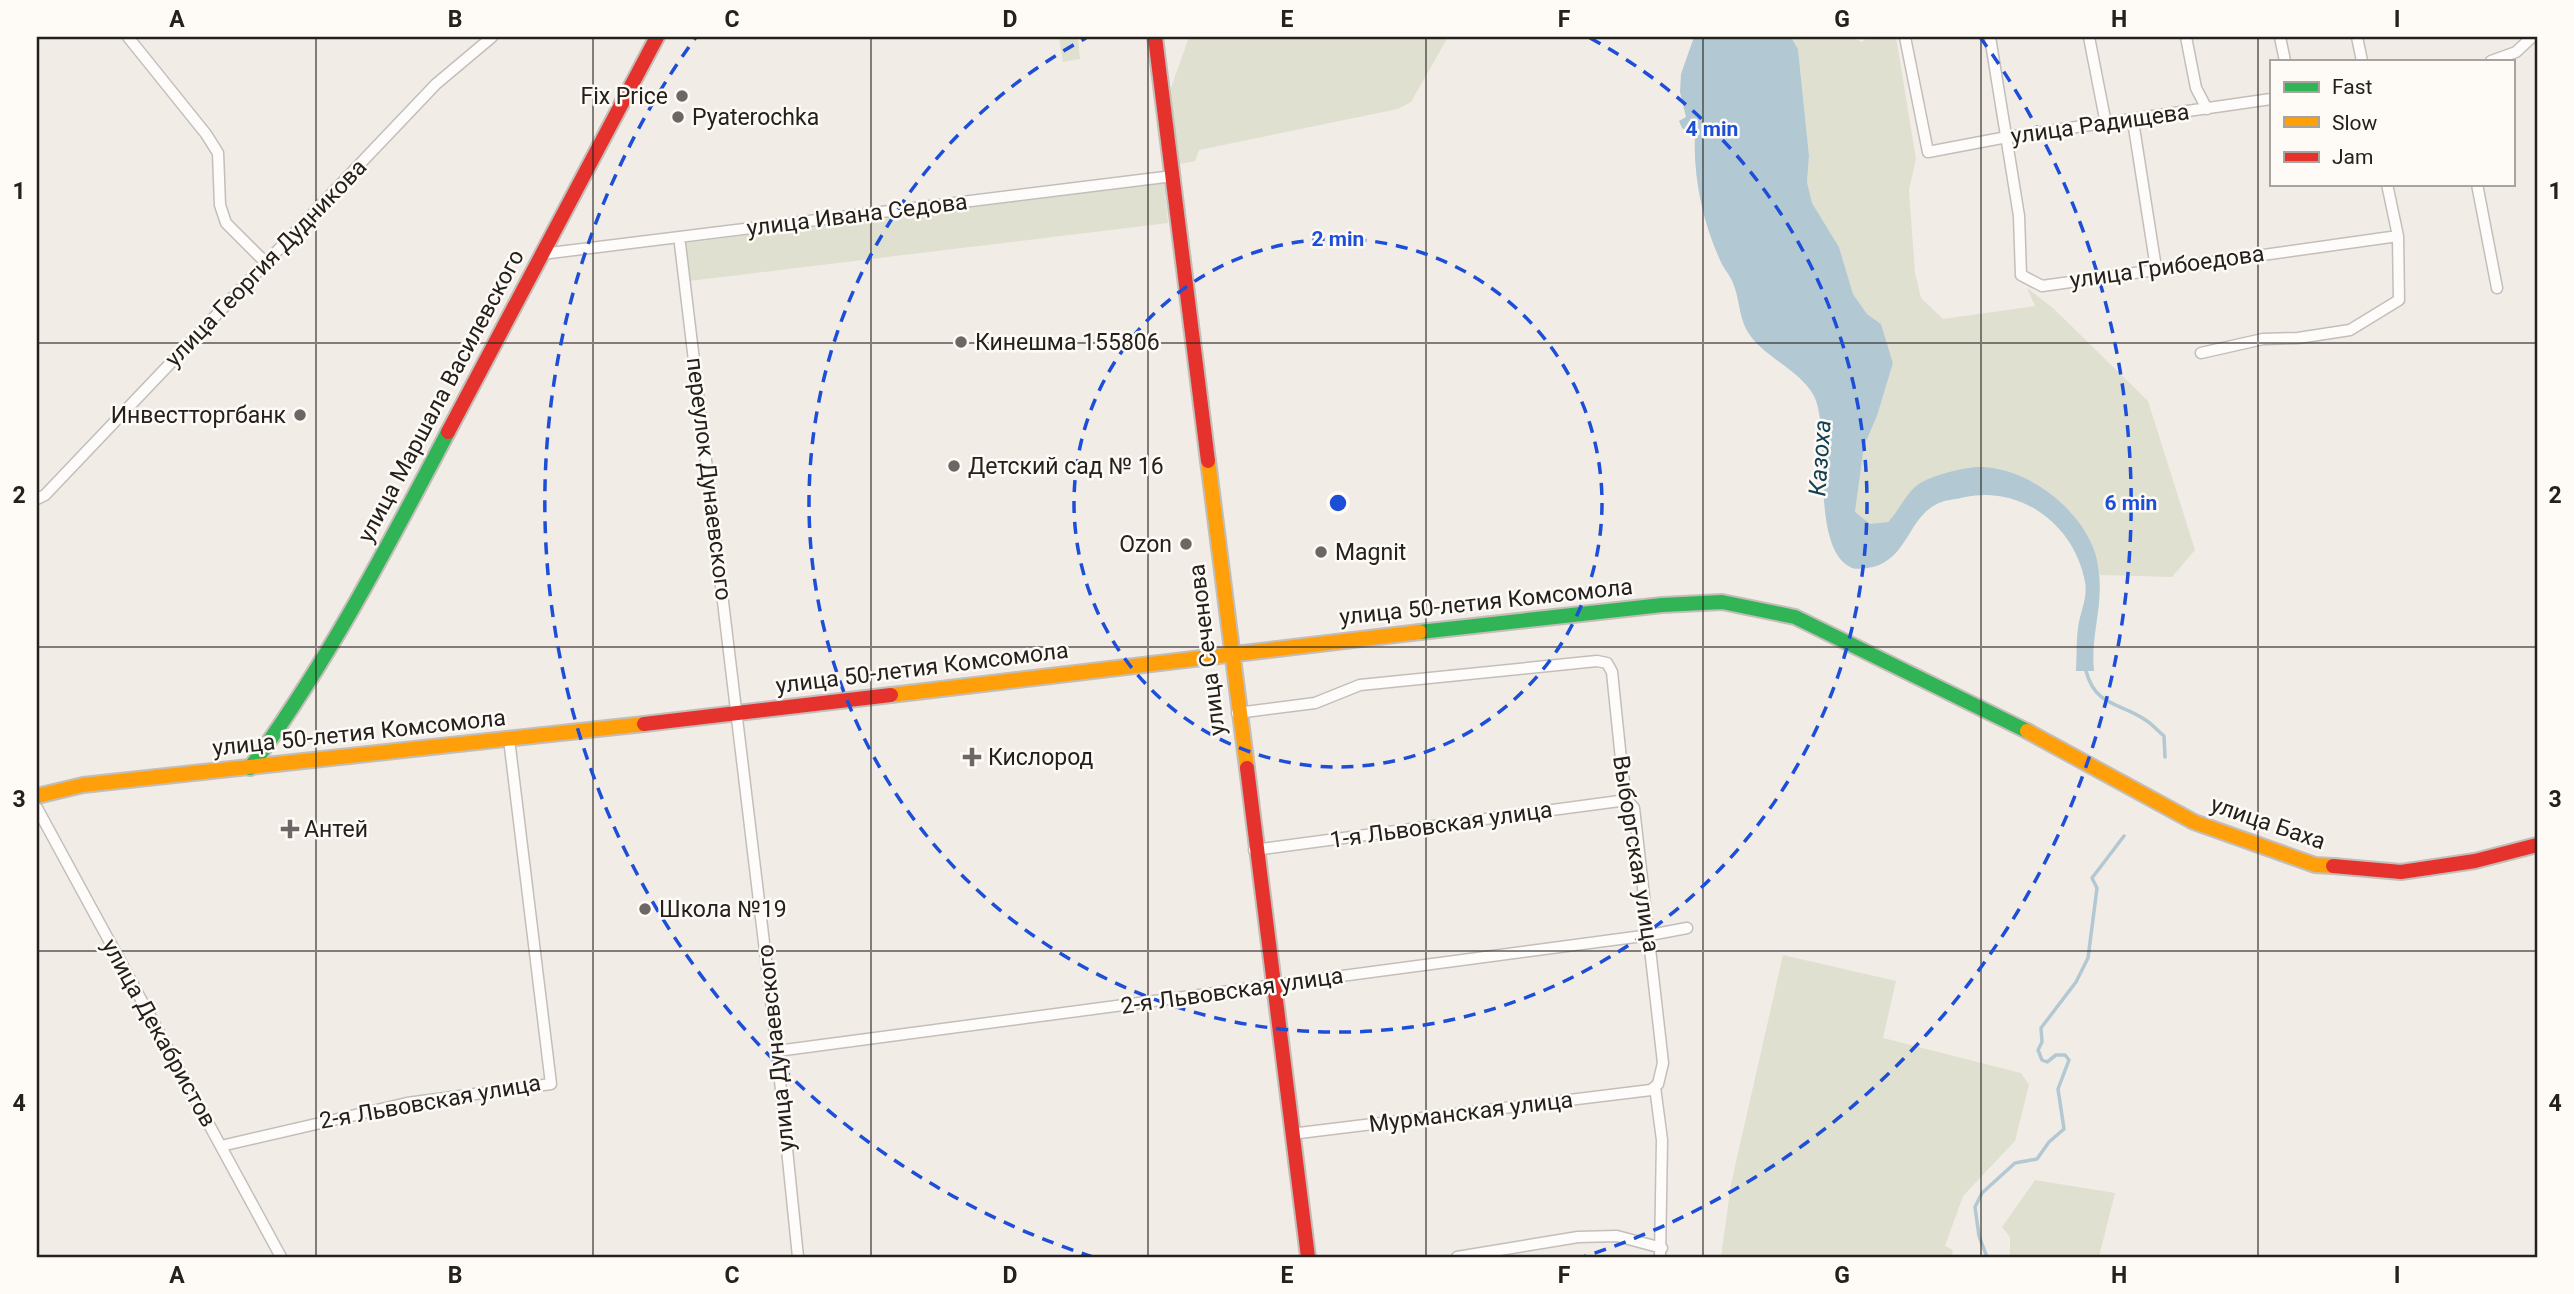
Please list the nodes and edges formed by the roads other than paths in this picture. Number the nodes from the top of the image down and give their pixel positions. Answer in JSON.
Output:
{"nodes":[{"id":1,"x":128,"y":37,"type":"edge"},
{"id":2,"x":492,"y":37,"type":"edge"},
{"id":3,"x":657,"y":37,"type":"edge"},
{"id":4,"x":1155,"y":37,"type":"edge"},
{"id":5,"x":1905,"y":37,"type":"edge"},
{"id":6,"x":1990,"y":37,"type":"edge"},
{"id":7,"x":2090,"y":37,"type":"edge"},
{"id":8,"x":2186,"y":37,"type":"edge"},
{"id":9,"x":2280,"y":37,"type":"edge"},
{"id":10,"x":2357,"y":37,"type":"edge"},
{"id":11,"x":2532,"y":37,"type":"edge"},
{"id":12,"x":2285,"y":60,"type":"edge"},
{"id":13,"x":2362,"y":60,"type":"edge"},
{"id":14,"x":2494,"y":60,"type":"edge"},
{"id":15,"x":2270,"y":99,"type":"edge"},
{"id":16,"x":2207,"y":109,"type":"junction"},
{"id":17,"x":2133,"y":121,"type":"junction"},
{"id":18,"x":2106,"y":124,"type":"junction"},
{"id":19,"x":2007,"y":137,"type":"junction"},
{"id":20,"x":1173,"y":176,"type":"junction"},
{"id":21,"x":2387,"y":186,"type":"edge"},
{"id":22,"x":2477,"y":186,"type":"edge"},
{"id":23,"x":2398,"y":236,"type":"junction"},
{"id":24,"x":680,"y":244,"type":"dead end"},
{"id":25,"x":542,"y":254,"type":"junction"},
{"id":26,"x":266,"y":263,"type":"junction"},
{"id":27,"x":2156,"y":268,"type":"junction"},
{"id":28,"x":2497,"y":288,"type":"dead end"},
{"id":29,"x":2201,"y":353,"type":"dead end"},
{"id":30,"x":41,"y":497,"type":"edge"},
{"id":31,"x":1230,"y":653,"type":"junction"},
{"id":32,"x":1237,"y":713,"type":"junction"},
{"id":33,"x":738,"y":714,"type":"junction"},
{"id":34,"x":509,"y":739,"type":"junction"},
{"id":35,"x":250,"y":768,"type":"junction"},
{"id":36,"x":2137,"y":793,"type":"joint"},
{"id":37,"x":37,"y":796,"type":"edge"},
{"id":38,"x":1627,"y":800,"type":"junction"},
{"id":39,"x":37,"y":808,"type":"edge"},
{"id":40,"x":2537,"y":845,"type":"edge"},
{"id":41,"x":1254,"y":850,"type":"junction"},
{"id":42,"x":1687,"y":928,"type":"dead end"},
{"id":43,"x":1650,"y":935,"type":"junction"},
{"id":44,"x":1272,"y":986,"type":"junction"},
{"id":45,"x":778,"y":1051,"type":"junction"},
{"id":46,"x":1653,"y":1089,"type":"junction"},
{"id":47,"x":1291,"y":1134,"type":"junction"},
{"id":48,"x":221,"y":1146,"type":"junction"},
{"id":49,"x":1661,"y":1252,"type":"edge"},
{"id":50,"x":281,"y":1257,"type":"edge"},
{"id":51,"x":798,"y":1257,"type":"edge"},
{"id":52,"x":1308,"y":1257,"type":"edge"},
{"id":53,"x":1457,"y":1257,"type":"edge"}],
"edges":[{"from":1,"to":26,"type":"street"},
{"from":2,"to":26,"type":"street","name":"улица Георгия Дудникова"},
{"from":3,"to":25,"type":"main road","name":"улица Маршала Василевского"},
{"from":4,"to":20,"type":"main road","name":"улица Сеченова"},
{"from":5,"to":19,"type":"street","name":"улица Радищева"},
{"from":6,"to":19,"type":"street"},
{"from":7,"to":18,"type":"street"},
{"from":8,"to":16,"type":"street"},
{"from":9,"to":12,"type":"street"},
{"from":10,"to":13,"type":"street"},
{"from":11,"to":14,"type":"street"},
{"from":15,"to":16,"type":"street","name":"улица Радищева"},
{"from":16,"to":17,"type":"street","name":"улица Радищева"},
{"from":17,"to":18,"type":"street","name":"улица Радищева"},
{"from":17,"to":27,"type":"street"},
{"from":18,"to":19,"type":"street","name":"улица Радищева"},
{"from":19,"to":27,"type":"street","name":"улица Грибоедова"},
{"from":20,"to":25,"type":"street","name":"улица Ивана Седова"},
{"from":20,"to":31,"type":"main road","name":"улица Сеченова"},
{"from":21,"to":23,"type":"street"},
{"from":22,"to":28,"type":"street"},
{"from":23,"to":27,"type":"street","name":"улица Грибоедова"},
{"from":23,"to":29,"type":"street"},
{"from":24,"to":33,"type":"street","name":"переулок Дунаевского"},
{"from":25,"to":35,"type":"main road","name":"улица Маршала Василевского"},
{"from":26,"to":30,"type":"street","name":"улица Георгия Дудникова"},
{"from":31,"to":32,"type":"main road","name":"улица Сеченова"},
{"from":31,"to":33,"type":"main road","name":"улица 50-летия Комсомола"},
{"from":31,"to":36,"type":"main road","name":"улица 50-летия Комсомола"},
{"from":32,"to":38,"type":"street","name":"Выборгская улица"},
{"from":32,"to":41,"type":"main road","name":"улица Сеченова"},
{"from":33,"to":34,"type":"main road","name":"улица 50-летия Комсомола"},
{"from":33,"to":45,"type":"street","name":"улица Дунаевского"},
{"from":34,"to":35,"type":"main road","name":"улица 50-летия Комсомола"},
{"from":34,"to":48,"type":"street","name":"2-я Львовская улица"},
{"from":35,"to":37,"type":"main road","name":"улица 50-летия Комсомола"},
{"from":36,"to":40,"type":"main road","name":"улица Баха"},
{"from":38,"to":41,"type":"street","name":"1-я Львовская улица"},
{"from":38,"to":43,"type":"street","name":"Выборгская улица"},
{"from":39,"to":48,"type":"street","name":"улица Декабристов"},
{"from":41,"to":44,"type":"main road","name":"улица Сеченова"},
{"from":42,"to":43,"type":"street","name":"2-я Львовская улица"},
{"from":43,"to":44,"type":"street","name":"2-я Львовская улица"},
{"from":43,"to":46,"type":"street","name":"Выборгская улица"},
{"from":44,"to":45,"type":"street","name":"2-я Львовская улица"},
{"from":44,"to":47,"type":"main road","name":"улица Сеченова"},
{"from":45,"to":51,"type":"street","name":"улица Дунаевского"},
{"from":46,"to":47,"type":"street","name":"Мурманская улица"},
{"from":46,"to":49,"type":"street","name":"Выборгская улица"},
{"from":47,"to":52,"type":"main road","name":"улица Сеченова"},
{"from":48,"to":50,"type":"street","name":"улица Декабристов"},
{"from":49,"to":53,"type":"street"}]}
